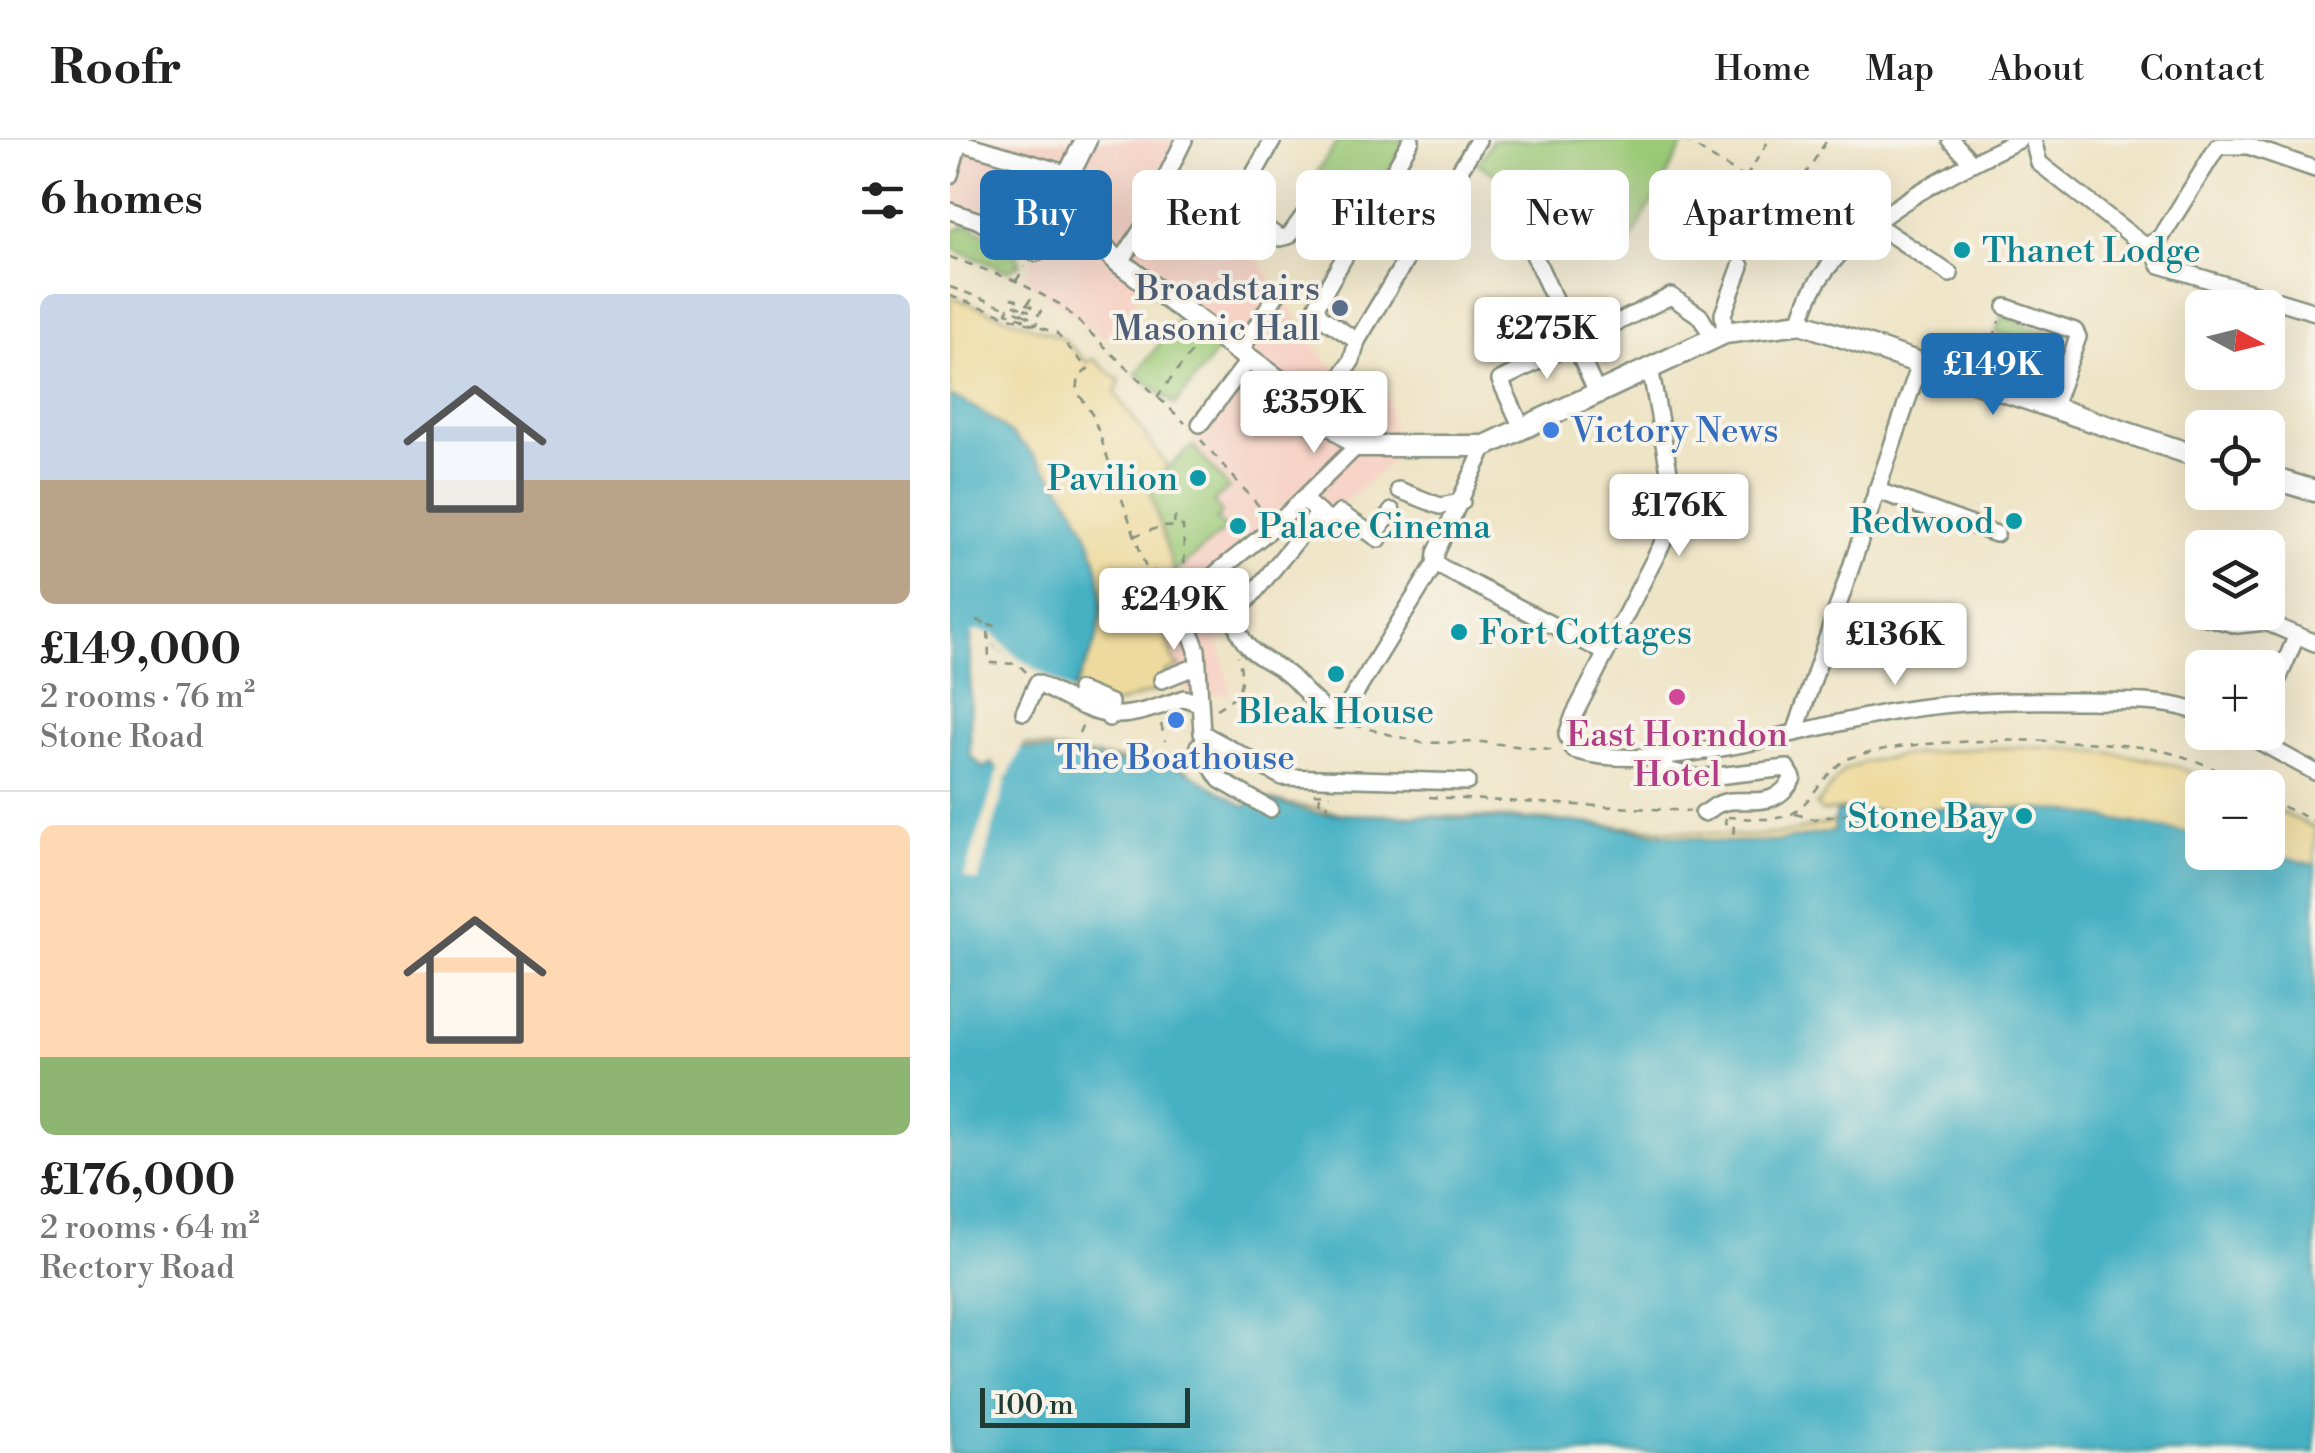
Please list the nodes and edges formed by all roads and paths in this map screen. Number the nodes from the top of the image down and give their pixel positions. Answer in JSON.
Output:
{"nodes":[{"id":1,"x":1086,"y":140,"type":"edge"},
{"id":2,"x":1184,"y":140,"type":"edge"},
{"id":3,"x":1273,"y":140,"type":"edge"},
{"id":4,"x":1411,"y":140,"type":"edge"},
{"id":5,"x":1478,"y":140,"type":"edge"},
{"id":6,"x":1684,"y":140,"type":"edge"},
{"id":7,"x":1770,"y":140,"type":"edge"},
{"id":8,"x":1827,"y":140,"type":"edge"},
{"id":9,"x":1951,"y":140,"type":"edge"},
{"id":10,"x":2019,"y":140,"type":"edge"},
{"id":11,"x":2033,"y":140,"type":"edge"},
{"id":12,"x":956,"y":141,"type":"edge"},
{"id":13,"x":1972,"y":163,"type":"junction"},
{"id":14,"x":2315,"y":168,"type":"edge"},
{"id":15,"x":1054,"y":170,"type":"edge"},
{"id":16,"x":1070,"y":170,"type":"edge"},
{"id":17,"x":1169,"y":170,"type":"edge"},
{"id":18,"x":1256,"y":170,"type":"edge"},
{"id":19,"x":1731,"y":170,"type":"edge"},
{"id":20,"x":1751,"y":170,"type":"edge"},
{"id":21,"x":1808,"y":170,"type":"edge"},
{"id":22,"x":950,"y":176,"type":"edge"},
{"id":23,"x":950,"y":210,"type":"edge"},
{"id":24,"x":1891,"y":214,"type":"edge"},
{"id":25,"x":980,"y":221,"type":"edge"},
{"id":26,"x":1296,"y":226,"type":"edge"},
{"id":27,"x":1891,"y":235,"type":"edge"},
{"id":28,"x":1276,"y":237,"type":"edge"},
{"id":29,"x":1132,"y":245,"type":"edge"},
{"id":30,"x":2152,"y":246,"type":"junction"},
{"id":31,"x":1112,"y":256,"type":"edge"},
{"id":32,"x":950,"y":257,"type":"edge"},
{"id":33,"x":1536,"y":260,"type":"edge"},
{"id":34,"x":1745,"y":260,"type":"edge"},
{"id":35,"x":1835,"y":260,"type":"edge"},
{"id":36,"x":1120,"y":263,"type":"junction"},
{"id":37,"x":1741,"y":266,"type":"joint"},
{"id":38,"x":1950,"y":274,"type":"dead end"},
{"id":39,"x":950,"y":287,"type":"edge"},
{"id":40,"x":1280,"y":289,"type":"dead end"},
{"id":41,"x":1035,"y":291,"type":"junction"},
{"id":42,"x":950,"y":296,"type":"edge"},
{"id":43,"x":2006,"y":306,"type":"joint"},
{"id":44,"x":2315,"y":312,"type":"edge"},
{"id":45,"x":1023,"y":314,"type":"junction"},
{"id":46,"x":1801,"y":323,"type":"junction"},
{"id":47,"x":1207,"y":332,"type":"junction"},
{"id":48,"x":1996,"y":334,"type":"junction"},
{"id":49,"x":1719,"y":335,"type":"junction"},
{"id":50,"x":1357,"y":341,"type":"junction"},
{"id":51,"x":1574,"y":344,"type":"junction"},
{"id":52,"x":1244,"y":357,"type":"junction"},
{"id":53,"x":2070,"y":358,"type":"junction"},
{"id":54,"x":1919,"y":366,"type":"junction"},
{"id":55,"x":1650,"y":367,"type":"junction"},
{"id":56,"x":1978,"y":370,"type":"dead end"},
{"id":57,"x":1597,"y":393,"type":"junction"},
{"id":58,"x":1157,"y":397,"type":"junction"},
{"id":59,"x":2052,"y":410,"type":"junction"},
{"id":60,"x":1318,"y":412,"type":"junction"},
{"id":61,"x":1198,"y":428,"type":"junction"},
{"id":62,"x":1523,"y":430,"type":"junction"},
{"id":63,"x":1357,"y":446,"type":"junction"},
{"id":64,"x":1486,"y":446,"type":"junction"},
{"id":65,"x":2185,"y":453,"type":"edge"},
{"id":66,"x":2285,"y":482,"type":"edge"},
{"id":67,"x":1399,"y":490,"type":"dead end"},
{"id":68,"x":1876,"y":490,"type":"junction"},
{"id":69,"x":2315,"y":491,"type":"edge"},
{"id":70,"x":1303,"y":499,"type":"junction"},
{"id":71,"x":1462,"y":502,"type":"junction"},
{"id":72,"x":1176,"y":510,"type":"dead end"},
{"id":73,"x":1392,"y":511,"type":"dead end"},
{"id":74,"x":1319,"y":513,"type":"junction"},
{"id":75,"x":1174,"y":525,"type":"junction"},
{"id":76,"x":1276,"y":525,"type":"junction"},
{"id":77,"x":1996,"y":534,"type":"dead end"},
{"id":78,"x":1134,"y":536,"type":"junction"},
{"id":79,"x":1435,"y":564,"type":"junction"},
{"id":80,"x":1176,"y":587,"type":"dead end"},
{"id":81,"x":1183,"y":590,"type":"dead end"},
{"id":82,"x":977,"y":620,"type":"dead end"},
{"id":83,"x":988,"y":624,"type":"junction"},
{"id":84,"x":996,"y":626,"type":"dead end"},
{"id":85,"x":1238,"y":630,"type":"junction"},
{"id":86,"x":2285,"y":630,"type":"edge"},
{"id":87,"x":2297,"y":635,"type":"junction"},
{"id":88,"x":2315,"y":643,"type":"edge"},
{"id":89,"x":1606,"y":652,"type":"junction"},
{"id":90,"x":2285,"y":663,"type":"edge"},
{"id":91,"x":1198,"y":666,"type":"junction"},
{"id":92,"x":1162,"y":680,"type":"dead end"},
{"id":93,"x":1037,"y":683,"type":"junction"},
{"id":94,"x":1079,"y":690,"type":"dead end"},
{"id":95,"x":1198,"y":703,"type":"junction"},
{"id":96,"x":1158,"y":708,"type":"junction"},
{"id":97,"x":2185,"y":711,"type":"edge"},
{"id":98,"x":1024,"y":712,"type":"dead end"},
{"id":99,"x":1109,"y":718,"type":"junction"},
{"id":100,"x":1338,"y":720,"type":"junction"},
{"id":101,"x":1796,"y":730,"type":"junction"},
{"id":102,"x":1165,"y":740,"type":"dead end"},
{"id":103,"x":1200,"y":740,"type":"junction"},
{"id":104,"x":1574,"y":750,"type":"junction"},
{"id":105,"x":2277,"y":750,"type":"edge"},
{"id":106,"x":1664,"y":754,"type":"junction"},
{"id":107,"x":2315,"y":772,"type":"edge"},
{"id":108,"x":1466,"y":782,"type":"dead end"},
{"id":109,"x":1320,"y":794,"type":"dead end"},
{"id":110,"x":2285,"y":808,"type":"edge"},
{"id":111,"x":1270,"y":810,"type":"dead end"},
{"id":112,"x":1326,"y":812,"type":"dead end"},
{"id":113,"x":1704,"y":813,"type":"dead end"},
{"id":114,"x":1794,"y":814,"type":"dead end"},
{"id":115,"x":1849,"y":814,"type":"dead end"},
{"id":116,"x":1726,"y":817,"type":"dead end"},
{"id":117,"x":2315,"y":821,"type":"edge"},
{"id":118,"x":1734,"y":838,"type":"dead end"}],
"edges":[{"from":1,"to":16,"type":"main road"},
{"from":2,"to":17,"type":"street"},
{"from":3,"to":18,"type":"street"},
{"from":4,"to":50,"type":"street"},
{"from":5,"to":50,"type":"street"},
{"from":6,"to":19,"type":"path"},
{"from":7,"to":20,"type":"path"},
{"from":8,"to":21,"type":"path"},
{"from":9,"to":13,"type":"street"},
{"from":10,"to":13,"type":"street"},
{"from":11,"to":30,"type":"street"},
{"from":12,"to":15,"type":"street"},
{"from":12,"to":22,"type":"street"},
{"from":13,"to":24,"type":"street"},
{"from":14,"to":30,"type":"street"},
{"from":23,"to":25,"type":"street"},
{"from":26,"to":28,"type":"street"},
{"from":27,"to":38,"type":"street"},
{"from":29,"to":36,"type":"street"},
{"from":30,"to":44,"type":"street"},
{"from":31,"to":36,"type":"main road"},
{"from":32,"to":41,"type":"path"},
{"from":33,"to":51,"type":"street"},
{"from":34,"to":37,"type":"path"},
{"from":35,"to":46,"type":"street"},
{"from":36,"to":47,"type":"main road"},
{"from":37,"to":49,"type":"street"},
{"from":39,"to":45,"type":"path"},
{"from":40,"to":52,"type":"street"},
{"from":41,"to":45,"type":"path"},
{"from":41,"to":58,"type":"path"},
{"from":42,"to":45,"type":"path"},
{"from":43,"to":48,"type":"path"},
{"from":43,"to":53,"type":"street"},
{"from":45,"to":78,"type":"path"},
{"from":46,"to":49,"type":"main road"},
{"from":46,"to":54,"type":"main road"},
{"from":47,"to":52,"type":"main road"},
{"from":47,"to":58,"type":"path"},
{"from":48,"to":53,"type":"path"},
{"from":48,"to":56,"type":"path"},
{"from":49,"to":51,"type":"street"},
{"from":49,"to":55,"type":"main road"},
{"from":50,"to":60,"type":"street"},
{"from":51,"to":57,"type":"street"},
{"from":51,"to":62,"type":"street"},
{"from":52,"to":60,"type":"main road"},
{"from":52,"to":61,"type":"street"},
{"from":53,"to":59,"type":"street"},
{"from":54,"to":59,"type":"main road"},
{"from":54,"to":68,"type":"street"},
{"from":55,"to":57,"type":"main road"},
{"from":55,"to":89,"type":"street"},
{"from":57,"to":62,"type":"main road"},
{"from":58,"to":61,"type":"path"},
{"from":59,"to":65,"type":"main road"},
{"from":60,"to":63,"type":"main road"},
{"from":61,"to":76,"type":"path"},
{"from":62,"to":64,"type":"main road"},
{"from":63,"to":64,"type":"main road"},
{"from":63,"to":70,"type":"street"},
{"from":64,"to":71,"type":"street"},
{"from":66,"to":69,"type":"main road"},
{"from":67,"to":71,"type":"street"},
{"from":68,"to":77,"type":"street"},
{"from":68,"to":101,"type":"street"},
{"from":70,"to":74,"type":"street"},
{"from":70,"to":76,"type":"street"},
{"from":71,"to":79,"type":"street"},
{"from":72,"to":75,"type":"path"},
{"from":73,"to":74,"type":"street"},
{"from":74,"to":85,"type":"street"},
{"from":75,"to":78,"type":"path"},
{"from":75,"to":81,"type":"path"},
{"from":76,"to":91,"type":"street"},
{"from":78,"to":80,"type":"path"},
{"from":79,"to":89,"type":"street"},
{"from":79,"to":100,"type":"street"},
{"from":82,"to":83,"type":"path"},
{"from":83,"to":84,"type":"path"},
{"from":83,"to":93,"type":"path"},
{"from":85,"to":95,"type":"path"},
{"from":85,"to":100,"type":"street"},
{"from":86,"to":87,"type":"street"},
{"from":87,"to":88,"type":"street"},
{"from":87,"to":90,"type":"street"},
{"from":89,"to":104,"type":"street"},
{"from":91,"to":92,"type":"street"},
{"from":91,"to":95,"type":"street"},
{"from":93,"to":98,"type":"street"},
{"from":93,"to":99,"type":"street"},
{"from":94,"to":99,"type":"street"},
{"from":95,"to":96,"type":"street"},
{"from":95,"to":103,"type":"street"},
{"from":96,"to":99,"type":"street"},
{"from":96,"to":102,"type":"path"},
{"from":97,"to":101,"type":"street"},
{"from":100,"to":104,"type":"path"},
{"from":101,"to":106,"type":"street"},
{"from":103,"to":108,"type":"street"},
{"from":103,"to":111,"type":"street"},
{"from":104,"to":106,"type":"street"},
{"from":105,"to":107,"type":"street"},
{"from":106,"to":113,"type":"street"},
{"from":109,"to":112,"type":"path"},
{"from":110,"to":117,"type":"path"},
{"from":114,"to":115,"type":"path"},
{"from":116,"to":118,"type":"path"}]}
